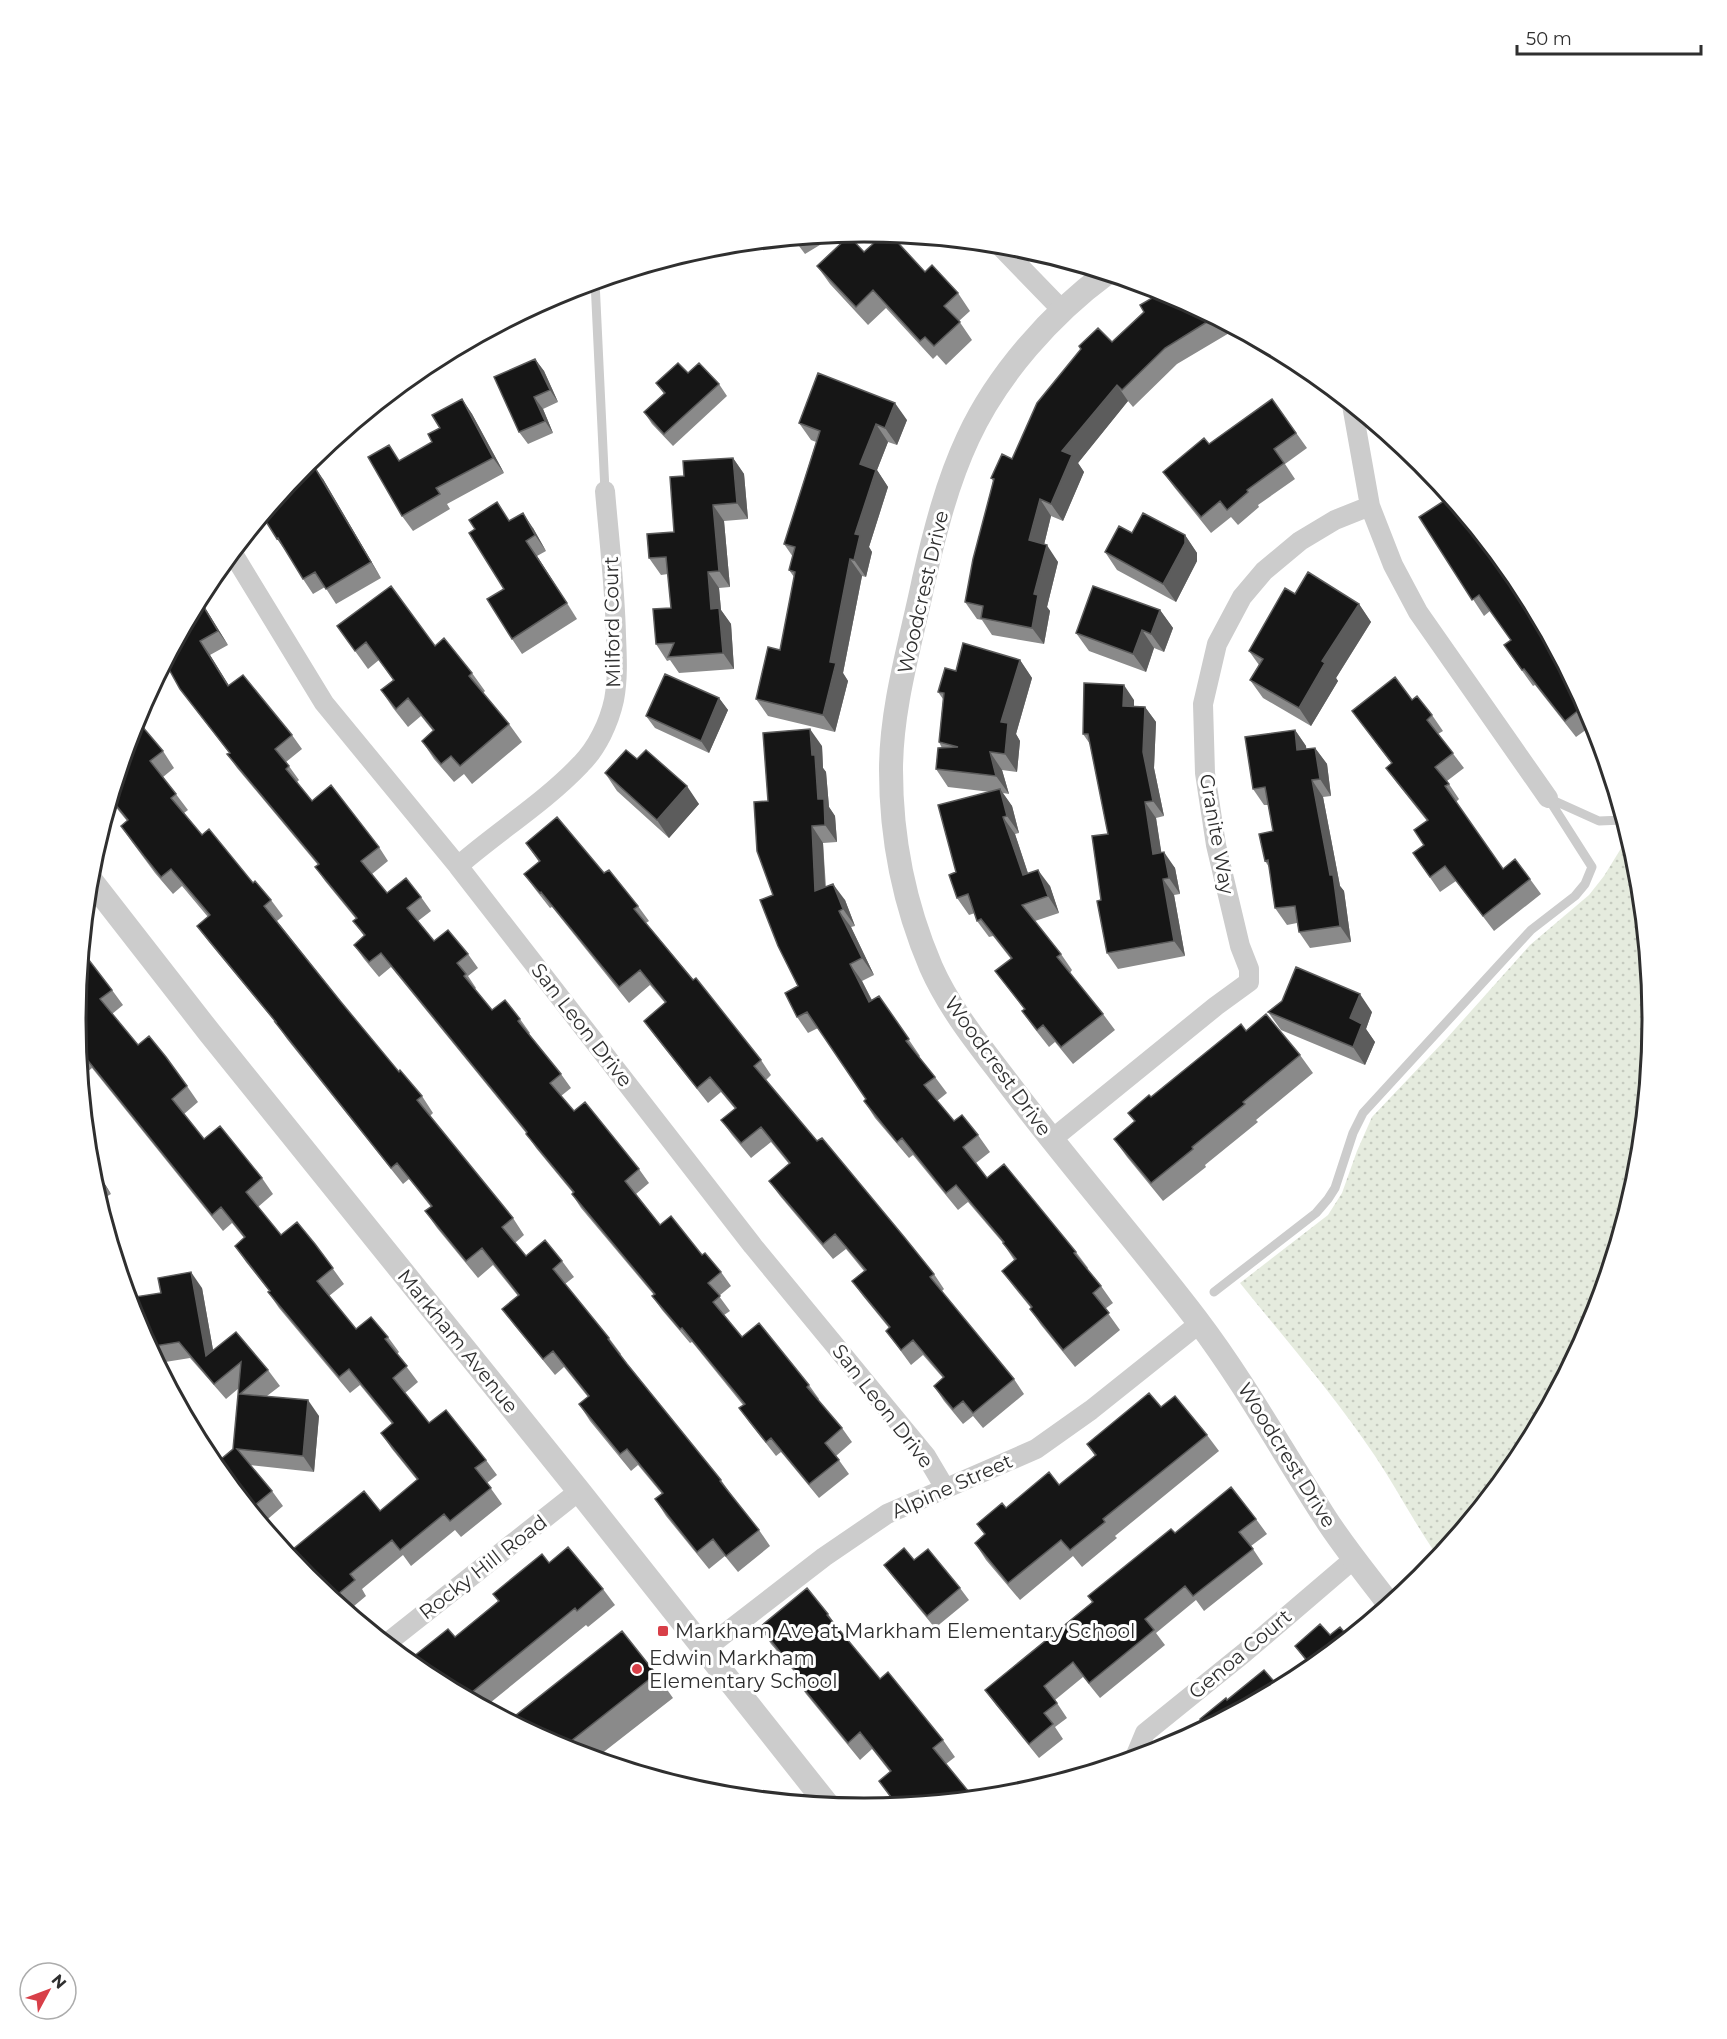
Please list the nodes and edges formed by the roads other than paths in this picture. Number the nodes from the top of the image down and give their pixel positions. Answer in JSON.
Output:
{"nodes":[{"id":1,"x":1009,"y":255,"type":"edge"},
{"id":2,"x":1100,"y":279,"type":"edge"},
{"id":3,"x":595,"y":290,"type":"edge"},
{"id":4,"x":1062,"y":310,"type":"junction"},
{"id":5,"x":1354,"y":416,"type":"edge"},
{"id":6,"x":605,"y":491,"type":"joint"},
{"id":7,"x":1370,"y":506,"type":"junction"},
{"id":8,"x":237,"y":559,"type":"edge"},
{"id":9,"x":1548,"y":798,"type":"junction"},
{"id":10,"x":1616,"y":820,"type":"edge"},
{"id":11,"x":458,"y":866,"type":"junction"},
{"id":12,"x":97,"y":888,"type":"edge"},
{"id":13,"x":1051,"y":1140,"type":"junction"},
{"id":14,"x":1214,"y":1292,"type":"dead end"},
{"id":15,"x":1200,"y":1323,"type":"junction"},
{"id":16,"x":945,"y":1488,"type":"junction"},
{"id":17,"x":579,"y":1491,"type":"junction"},
{"id":18,"x":1355,"y":1558,"type":"junction"},
{"id":19,"x":1384,"y":1597,"type":"edge"},
{"id":20,"x":392,"y":1639,"type":"edge"},
{"id":21,"x":705,"y":1649,"type":"junction"},
{"id":22,"x":1139,"y":1746,"type":"edge"},
{"id":23,"x":820,"y":1796,"type":"edge"}],
"edges":[{"from":1,"to":4,"type":"street"},
{"from":2,"to":4,"type":"street","name":"Woodcrest Drive"},
{"from":3,"to":6,"type":"lane"},
{"from":4,"to":13,"type":"street","name":"Woodcrest Drive"},
{"from":5,"to":7,"type":"street"},
{"from":6,"to":11,"type":"street","name":"Milford Court"},
{"from":7,"to":9,"type":"street"},
{"from":7,"to":13,"type":"street","name":"Granite Way"},
{"from":8,"to":11,"type":"street","name":"San Leon Drive"},
{"from":9,"to":10,"type":"lane"},
{"from":9,"to":14,"type":"lane"},
{"from":11,"to":16,"type":"street","name":"San Leon Drive"},
{"from":12,"to":17,"type":"street","name":"Markham Avenue"},
{"from":13,"to":15,"type":"street","name":"Woodcrest Drive"},
{"from":15,"to":16,"type":"street","name":"Alpine Street"},
{"from":15,"to":18,"type":"street","name":"Woodcrest Drive"},
{"from":16,"to":21,"type":"street","name":"Alpine Street"},
{"from":17,"to":20,"type":"street","name":"Rocky Hill Road"},
{"from":17,"to":21,"type":"street","name":"Markham Avenue"},
{"from":18,"to":19,"type":"street","name":"Woodcrest Drive"},
{"from":18,"to":22,"type":"street","name":"Genoa Court"},
{"from":21,"to":23,"type":"street","name":"Markham Avenue"}]}
